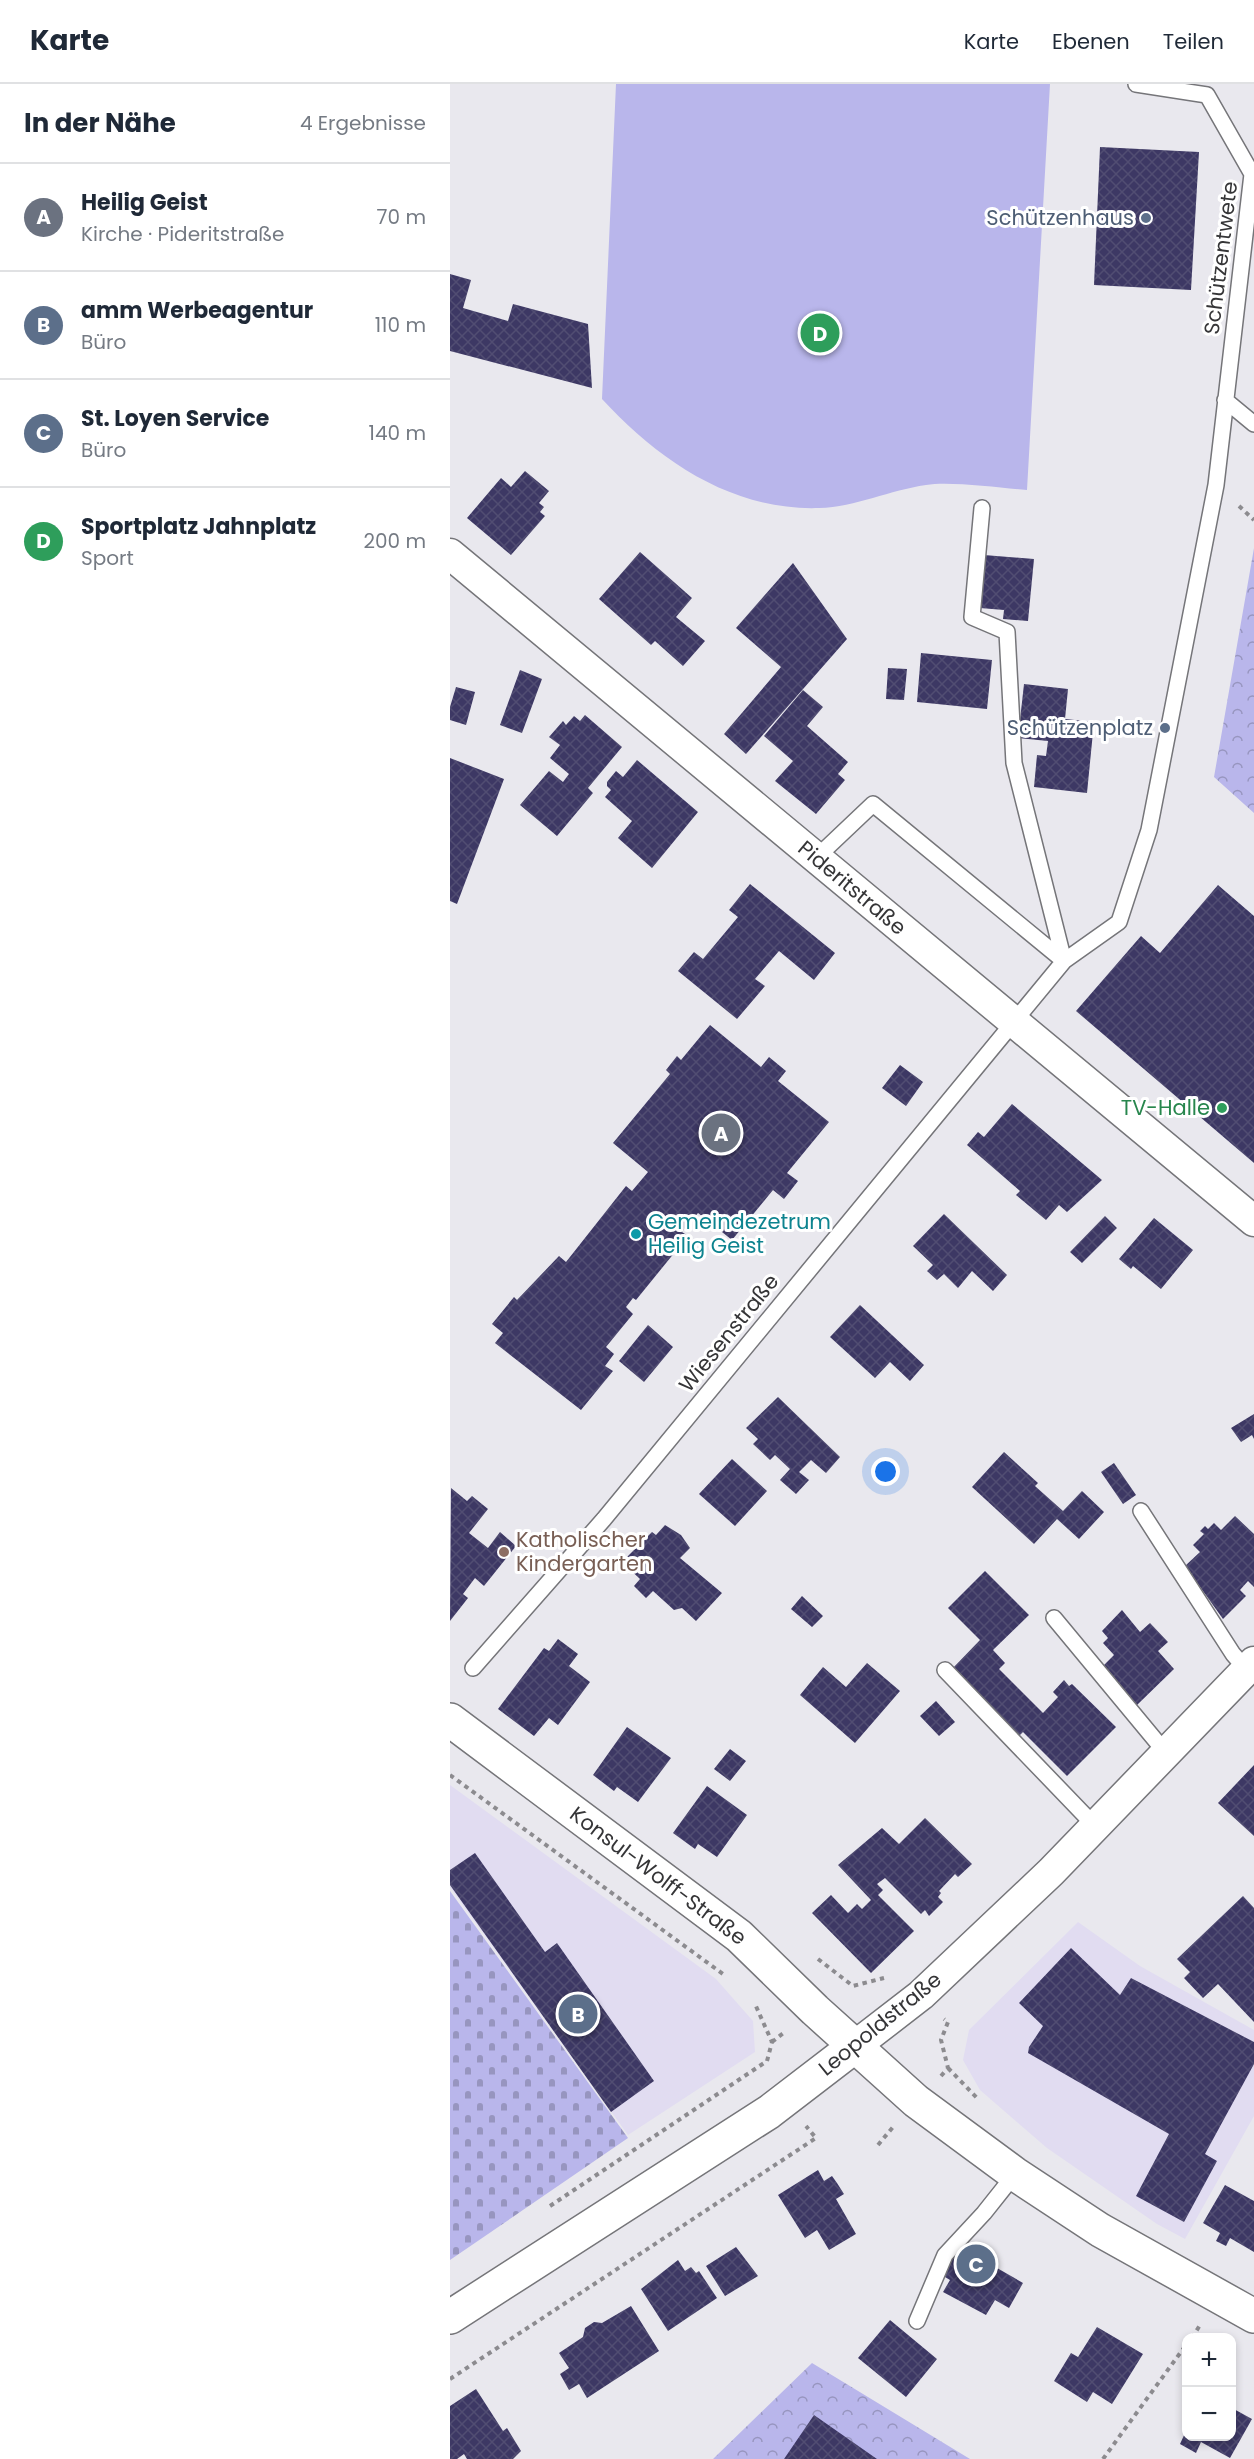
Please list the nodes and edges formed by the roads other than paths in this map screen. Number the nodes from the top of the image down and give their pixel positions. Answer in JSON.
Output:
{"nodes":[{"id":1,"x":1136,"y":84,"type":"edge"},
{"id":2,"x":1225,"y":400,"type":"junction"},
{"id":3,"x":1254,"y":424,"type":"edge"},
{"id":4,"x":981,"y":508,"type":"dead end"},
{"id":5,"x":450,"y":554,"type":"edge"},
{"id":6,"x":816,"y":858,"type":"junction"},
{"id":7,"x":1064,"y":961,"type":"junction"},
{"id":8,"x":1013,"y":1021,"type":"junction"},
{"id":9,"x":1254,"y":1221,"type":"edge"},
{"id":10,"x":1141,"y":1511,"type":"dead end"},
{"id":11,"x":1054,"y":1618,"type":"dead end"},
{"id":12,"x":1251,"y":1666,"type":"edge"},
{"id":13,"x":473,"y":1668,"type":"dead end"},
{"id":14,"x":945,"y":1670,"type":"dead end"},
{"id":15,"x":450,"y":1720,"type":"edge"},
{"id":16,"x":1166,"y":1753,"type":"junction"},
{"id":17,"x":1096,"y":1827,"type":"junction"},
{"id":18,"x":855,"y":2046,"type":"junction"},
{"id":19,"x":1016,"y":2174,"type":"junction"},
{"id":20,"x":1254,"y":2316,"type":"edge"},
{"id":21,"x":450,"y":2317,"type":"edge"},
{"id":22,"x":917,"y":2321,"type":"dead end"}],
"edges":[{"from":1,"to":2,"type":"lane","name":"Schützentwete"},
{"from":2,"to":3,"type":"lane"},
{"from":2,"to":7,"type":"lane","name":"Schützentwete"},
{"from":4,"to":7,"type":"lane"},
{"from":5,"to":6,"type":"street","name":"Pideritstraße"},
{"from":6,"to":7,"type":"lane"},
{"from":6,"to":8,"type":"street","name":"Pideritstraße"},
{"from":7,"to":8,"type":"lane","name":"Wiesenstraße"},
{"from":8,"to":9,"type":"street","name":"Pideritstraße"},
{"from":8,"to":13,"type":"lane","name":"Wiesenstraße"},
{"from":10,"to":12,"type":"lane"},
{"from":11,"to":16,"type":"lane"},
{"from":12,"to":16,"type":"street","name":"Leopoldstraße"},
{"from":14,"to":17,"type":"lane"},
{"from":15,"to":18,"type":"main road","name":"Konsul-Wolff-Straße"},
{"from":16,"to":17,"type":"street","name":"Leopoldstraße"},
{"from":17,"to":18,"type":"street","name":"Leopoldstraße"},
{"from":18,"to":19,"type":"main road","name":"Konsul-Wolff-Straße"},
{"from":18,"to":21,"type":"main road","name":"Leopoldstraße"},
{"from":19,"to":20,"type":"main road","name":"Konsul-Wolff-Straße"},
{"from":19,"to":22,"type":"lane"}]}
